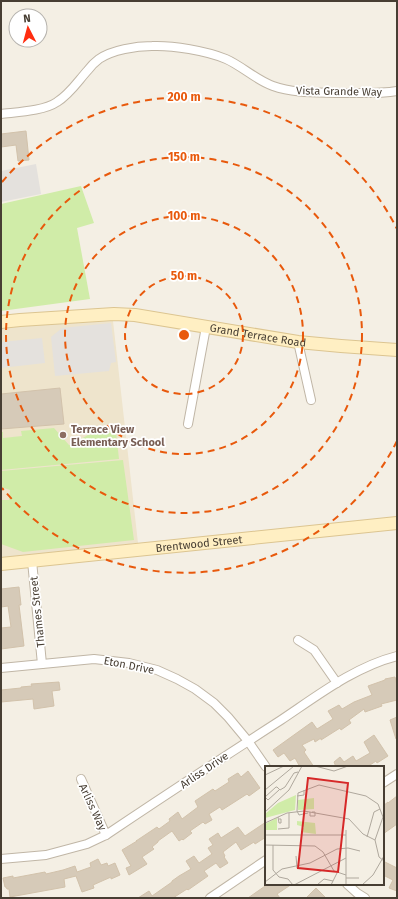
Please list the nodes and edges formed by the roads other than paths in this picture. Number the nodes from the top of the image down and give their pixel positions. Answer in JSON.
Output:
{"nodes":[{"id":1,"x":397,"y":91,"type":"edge"},
{"id":2,"x":1,"y":114,"type":"edge"},
{"id":3,"x":1,"y":322,"type":"edge"},
{"id":4,"x":206,"y":327,"type":"junction"},
{"id":5,"x":298,"y":342,"type":"junction"},
{"id":6,"x":397,"y":350,"type":"edge"},
{"id":7,"x":311,"y":400,"type":"dead end"},
{"id":8,"x":188,"y":424,"type":"dead end"},
{"id":9,"x":397,"y":523,"type":"edge"},
{"id":10,"x":32,"y":561,"type":"junction"},
{"id":11,"x":1,"y":564,"type":"edge"},
{"id":12,"x":298,"y":640,"type":"dead end"},
{"id":13,"x":397,"y":656,"type":"edge"},
{"id":14,"x":42,"y":664,"type":"junction"},
{"id":15,"x":1,"y":668,"type":"edge"},
{"id":16,"x":337,"y":683,"type":"junction"},
{"id":17,"x":248,"y":740,"type":"junction"},
{"id":18,"x":265,"y":766,"type":"edge"},
{"id":19,"x":397,"y":774,"type":"edge"},
{"id":20,"x":81,"y":779,"type":"dead end"},
{"id":21,"x":384,"y":782,"type":"edge"},
{"id":22,"x":106,"y":835,"type":"junction"},
{"id":23,"x":1,"y":859,"type":"edge"},
{"id":24,"x":265,"y":861,"type":"edge"},
{"id":25,"x":348,"y":885,"type":"edge"},
{"id":26,"x":210,"y":898,"type":"edge"},
{"id":27,"x":365,"y":898,"type":"edge"}],
"edges":[{"from":1,"to":2,"type":"street","name":"Vista Grande Way"},
{"from":3,"to":4,"type":"street","name":"Grand Terrace Road"},
{"from":4,"to":5,"type":"street","name":"Grand Terrace Road"},
{"from":4,"to":8,"type":"street"},
{"from":5,"to":6,"type":"street","name":"Grand Terrace Road"},
{"from":5,"to":7,"type":"street"},
{"from":9,"to":10,"type":"street","name":"Brentwood Street"},
{"from":10,"to":11,"type":"street","name":"Brentwood Street"},
{"from":10,"to":14,"type":"street","name":"Thames Street"},
{"from":12,"to":16,"type":"street"},
{"from":13,"to":16,"type":"street","name":"Arliss Drive"},
{"from":14,"to":15,"type":"street","name":"Eton Drive"},
{"from":14,"to":17,"type":"street","name":"Eton Drive"},
{"from":16,"to":17,"type":"street","name":"Arliss Drive"},
{"from":17,"to":18,"type":"street","name":"Eton Drive"},
{"from":17,"to":22,"type":"street","name":"Arliss Drive"},
{"from":19,"to":21,"type":"street"},
{"from":20,"to":22,"type":"street","name":"Arliss Way"},
{"from":22,"to":23,"type":"street","name":"Arliss Drive"},
{"from":24,"to":26,"type":"street"},
{"from":25,"to":27,"type":"street"}]}
